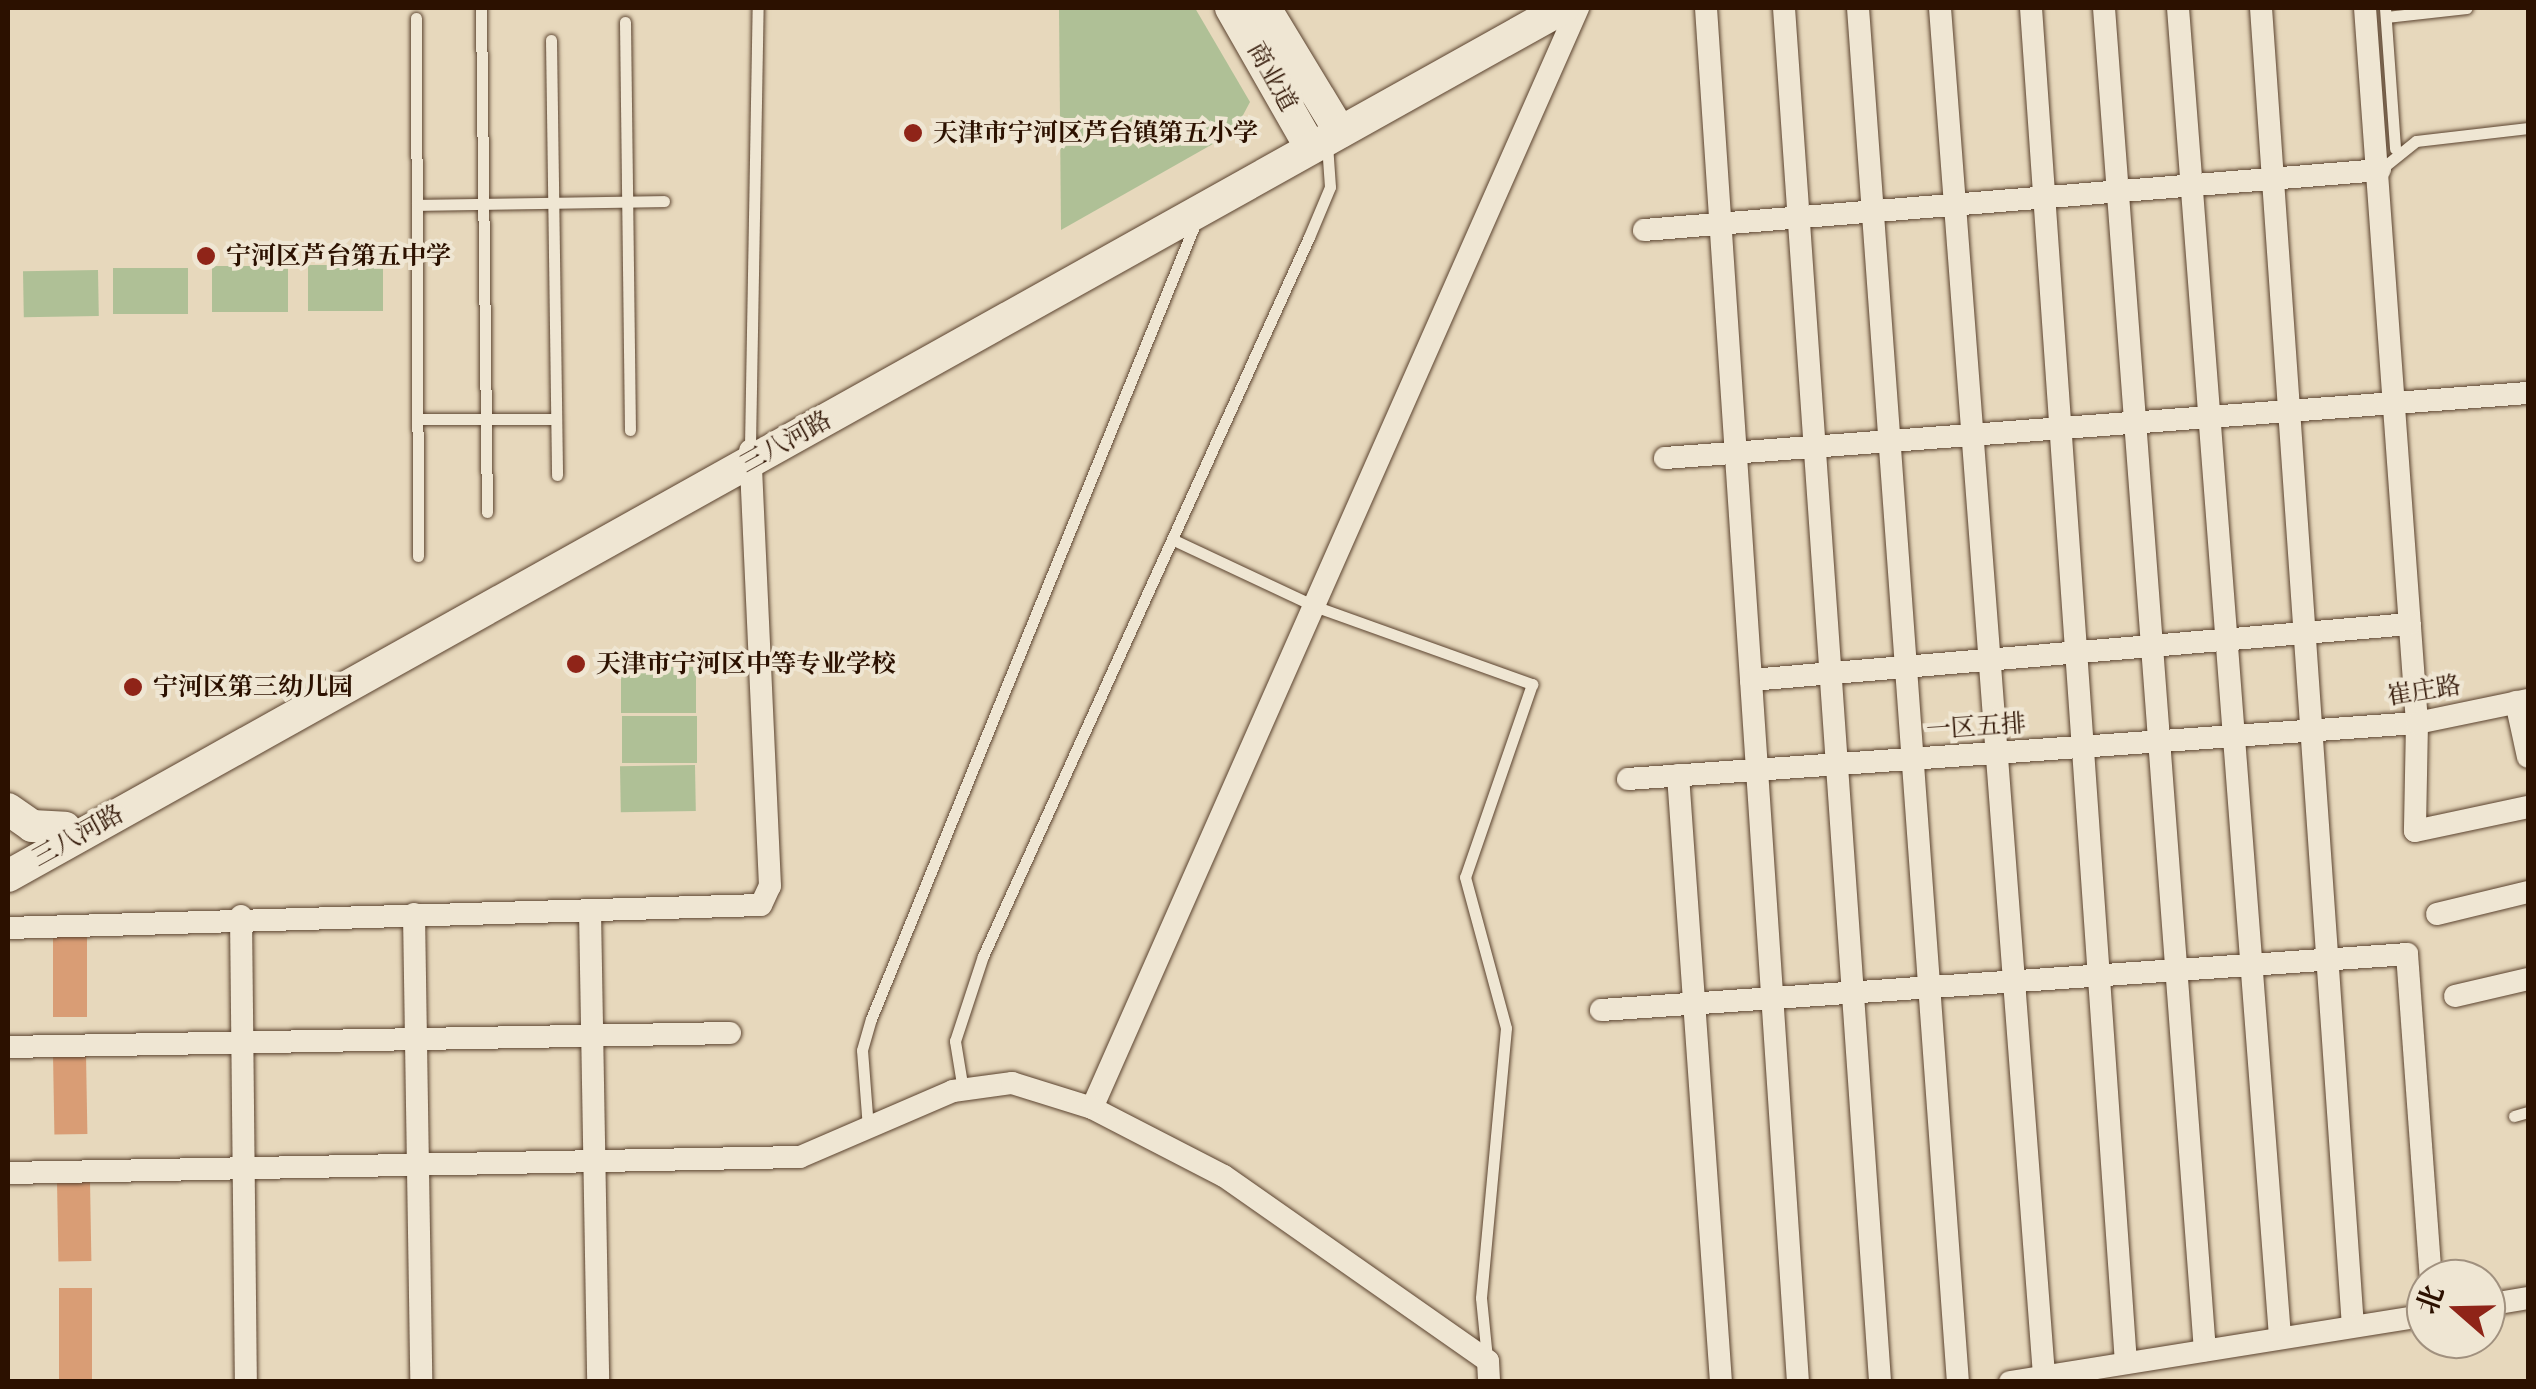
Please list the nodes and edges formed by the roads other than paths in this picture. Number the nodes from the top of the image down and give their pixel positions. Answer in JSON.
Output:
{"nodes":[{"id":1,"x":481,"y":8,"type":"edge"},
{"id":2,"x":758,"y":8,"type":"edge"},
{"id":3,"x":1231,"y":8,"type":"edge"},
{"id":4,"x":1264,"y":8,"type":"edge"},
{"id":5,"x":1536,"y":8,"type":"edge"},
{"id":6,"x":1563,"y":8,"type":"edge"},
{"id":7,"x":1578,"y":8,"type":"edge"},
{"id":8,"x":1706,"y":8,"type":"edge"},
{"id":9,"x":1784,"y":8,"type":"edge"},
{"id":10,"x":1858,"y":8,"type":"edge"},
{"id":11,"x":1940,"y":8,"type":"edge"},
{"id":12,"x":2031,"y":8,"type":"edge"},
{"id":13,"x":2104,"y":8,"type":"edge"},
{"id":14,"x":2178,"y":8,"type":"edge"},
{"id":15,"x":2261,"y":8,"type":"edge"},
{"id":16,"x":2467,"y":8,"type":"edge"},
{"id":17,"x":2379,"y":10,"type":"edge"},
{"id":18,"x":416,"y":18,"type":"dead end"},
{"id":19,"x":624,"y":22,"type":"dead end"},
{"id":20,"x":551,"y":40,"type":"dead end"},
{"id":21,"x":2528,"y":128,"type":"edge"},
{"id":22,"x":1322,"y":133,"type":"junction"},
{"id":23,"x":2395,"y":150,"type":"junction"},
{"id":24,"x":2380,"y":170,"type":"junction"},
{"id":25,"x":2274,"y":182,"type":"junction"},
{"id":26,"x":2193,"y":190,"type":"junction"},
{"id":27,"x":2118,"y":195,"type":"junction"},
{"id":28,"x":2045,"y":201,"type":"junction"},
{"id":29,"x":627,"y":202,"type":"junction"},
{"id":30,"x":664,"y":202,"type":"dead end"},
{"id":31,"x":1198,"y":204,"type":"junction"},
{"id":32,"x":417,"y":205,"type":"junction"},
{"id":33,"x":1955,"y":208,"type":"junction"},
{"id":34,"x":1874,"y":214,"type":"junction"},
{"id":35,"x":1797,"y":220,"type":"junction"},
{"id":36,"x":1719,"y":227,"type":"junction"},
{"id":37,"x":1644,"y":230,"type":"dead end"},
{"id":38,"x":2528,"y":395,"type":"edge"},
{"id":39,"x":2397,"y":401,"type":"junction"},
{"id":40,"x":2290,"y":409,"type":"junction"},
{"id":41,"x":2210,"y":414,"type":"junction"},
{"id":42,"x":417,"y":419,"type":"junction"},
{"id":43,"x":556,"y":419,"type":"junction"},
{"id":44,"x":2136,"y":419,"type":"junction"},
{"id":45,"x":2060,"y":424,"type":"junction"},
{"id":46,"x":630,"y":430,"type":"dead end"},
{"id":47,"x":1971,"y":430,"type":"junction"},
{"id":48,"x":1890,"y":438,"type":"junction"},
{"id":49,"x":1811,"y":445,"type":"junction"},
{"id":50,"x":1737,"y":453,"type":"junction"},
{"id":51,"x":750,"y":454,"type":"junction"},
{"id":52,"x":1666,"y":458,"type":"dead end"},
{"id":53,"x":557,"y":475,"type":"dead end"},
{"id":54,"x":487,"y":512,"type":"dead end"},
{"id":55,"x":1174,"y":540,"type":"junction"},
{"id":56,"x":418,"y":556,"type":"dead end"},
{"id":57,"x":1314,"y":606,"type":"junction"},
{"id":58,"x":2410,"y":624,"type":"junction"},
{"id":59,"x":2305,"y":633,"type":"junction"},
{"id":60,"x":2227,"y":639,"type":"junction"},
{"id":61,"x":2152,"y":646,"type":"junction"},
{"id":62,"x":2077,"y":654,"type":"junction"},
{"id":63,"x":1988,"y":662,"type":"junction"},
{"id":64,"x":1906,"y":669,"type":"junction"},
{"id":65,"x":1828,"y":676,"type":"junction"},
{"id":66,"x":1750,"y":680,"type":"junction"},
{"id":67,"x":2522,"y":701,"type":"edge"},
{"id":68,"x":2417,"y":723,"type":"junction"},
{"id":69,"x":2320,"y":730,"type":"junction"},
{"id":70,"x":2234,"y":736,"type":"junction"},
{"id":71,"x":2160,"y":741,"type":"junction"},
{"id":72,"x":2083,"y":747,"type":"junction"},
{"id":73,"x":1994,"y":754,"type":"junction"},
{"id":74,"x":2528,"y":757,"type":"edge"},
{"id":75,"x":1913,"y":759,"type":"junction"},
{"id":76,"x":1835,"y":764,"type":"junction"},
{"id":77,"x":1755,"y":770,"type":"junction"},
{"id":78,"x":1678,"y":775,"type":"junction"},
{"id":79,"x":1628,"y":778,"type":"dead end"},
{"id":80,"x":2528,"y":807,"type":"edge"},
{"id":81,"x":8,"y":809,"type":"edge"},
{"id":82,"x":66,"y":828,"type":"junction"},
{"id":83,"x":8,"y":863,"type":"edge"},
{"id":84,"x":8,"y":876,"type":"edge"},
{"id":85,"x":2528,"y":892,"type":"edge"},
{"id":86,"x":590,"y":911,"type":"junction"},
{"id":87,"x":414,"y":914,"type":"junction"},
{"id":88,"x":2437,"y":914,"type":"dead end"},
{"id":89,"x":241,"y":916,"type":"junction"},
{"id":90,"x":8,"y":928,"type":"edge"},
{"id":91,"x":2328,"y":959,"type":"junction"},
{"id":92,"x":2252,"y":964,"type":"junction"},
{"id":93,"x":2176,"y":969,"type":"junction"},
{"id":94,"x":2099,"y":974,"type":"junction"},
{"id":95,"x":2528,"y":979,"type":"edge"},
{"id":96,"x":2008,"y":980,"type":"junction"},
{"id":97,"x":1930,"y":986,"type":"junction"},
{"id":98,"x":1851,"y":992,"type":"junction"},
{"id":99,"x":2456,"y":996,"type":"dead end"},
{"id":100,"x":1771,"y":998,"type":"junction"},
{"id":101,"x":1694,"y":1004,"type":"junction"},
{"id":102,"x":1601,"y":1010,"type":"dead end"},
{"id":103,"x":730,"y":1033,"type":"dead end"},
{"id":104,"x":593,"y":1036,"type":"junction"},
{"id":105,"x":417,"y":1037,"type":"junction"},
{"id":106,"x":242,"y":1042,"type":"junction"},
{"id":107,"x":8,"y":1047,"type":"edge"},
{"id":108,"x":962,"y":1090,"type":"junction"},
{"id":109,"x":1092,"y":1108,"type":"junction"},
{"id":110,"x":2528,"y":1112,"type":"edge"},
{"id":111,"x":2514,"y":1116,"type":"dead end"},
{"id":112,"x":868,"y":1128,"type":"junction"},
{"id":113,"x":595,"y":1159,"type":"junction"},
{"id":114,"x":419,"y":1164,"type":"junction"},
{"id":115,"x":244,"y":1168,"type":"junction"},
{"id":116,"x":8,"y":1173,"type":"edge"},
{"id":117,"x":2429,"y":1259,"type":"edge"},
{"id":118,"x":2406,"y":1317,"type":"edge"},
{"id":119,"x":2353,"y":1326,"type":"junction"},
{"id":120,"x":2280,"y":1338,"type":"junction"},
{"id":121,"x":2205,"y":1350,"type":"junction"},
{"id":122,"x":2126,"y":1362,"type":"junction"},
{"id":123,"x":1488,"y":1371,"type":"edge"},
{"id":124,"x":2044,"y":1375,"type":"junction"},
{"id":125,"x":246,"y":1382,"type":"edge"},
{"id":126,"x":421,"y":1382,"type":"edge"},
{"id":127,"x":598,"y":1382,"type":"edge"},
{"id":128,"x":1722,"y":1382,"type":"edge"},
{"id":129,"x":1798,"y":1382,"type":"edge"},
{"id":130,"x":1880,"y":1382,"type":"edge"},
{"id":131,"x":1958,"y":1382,"type":"edge"},
{"id":132,"x":2010,"y":1382,"type":"edge"}],
"edges":[{"from":1,"to":54,"type":"lane"},
{"from":2,"to":51,"type":"lane"},
{"from":3,"to":22,"type":"street","name":"商业道"},
{"from":4,"to":22,"type":"street","name":"商业道"},
{"from":5,"to":22,"type":"street","name":"三八河路"},
{"from":6,"to":22,"type":"street","name":"三八河路"},
{"from":7,"to":57,"type":"street"},
{"from":8,"to":36,"type":"street"},
{"from":9,"to":35,"type":"street"},
{"from":10,"to":34,"type":"street"},
{"from":11,"to":33,"type":"street"},
{"from":12,"to":28,"type":"street"},
{"from":13,"to":27,"type":"street"},
{"from":14,"to":26,"type":"street"},
{"from":15,"to":25,"type":"street"},
{"from":16,"to":17,"type":"lane"},
{"from":17,"to":23,"type":"lane"},
{"from":17,"to":24,"type":"street"},
{"from":18,"to":32,"type":"lane"},
{"from":19,"to":29,"type":"lane"},
{"from":20,"to":43,"type":"lane"},
{"from":21,"to":23,"type":"lane"},
{"from":22,"to":31,"type":"street","name":"三八河路"},
{"from":22,"to":55,"type":"lane"},
{"from":23,"to":24,"type":"lane"},
{"from":24,"to":25,"type":"street"},
{"from":24,"to":39,"type":"street"},
{"from":25,"to":26,"type":"street"},
{"from":25,"to":40,"type":"street"},
{"from":26,"to":27,"type":"street"},
{"from":26,"to":41,"type":"street"},
{"from":27,"to":28,"type":"street"},
{"from":27,"to":44,"type":"street"},
{"from":28,"to":33,"type":"street"},
{"from":28,"to":45,"type":"street"},
{"from":29,"to":30,"type":"lane"},
{"from":29,"to":32,"type":"lane"},
{"from":29,"to":46,"type":"lane"},
{"from":31,"to":51,"type":"street","name":"三八河路"},
{"from":31,"to":112,"type":"lane"},
{"from":32,"to":42,"type":"lane"},
{"from":33,"to":34,"type":"street"},
{"from":33,"to":47,"type":"street"},
{"from":34,"to":35,"type":"street"},
{"from":34,"to":48,"type":"street"},
{"from":35,"to":36,"type":"street"},
{"from":35,"to":49,"type":"street"},
{"from":36,"to":37,"type":"street"},
{"from":36,"to":50,"type":"street"},
{"from":38,"to":39,"type":"street"},
{"from":39,"to":40,"type":"street"},
{"from":39,"to":58,"type":"street"},
{"from":40,"to":41,"type":"street"},
{"from":40,"to":59,"type":"street"},
{"from":41,"to":44,"type":"street"},
{"from":41,"to":60,"type":"street"},
{"from":42,"to":43,"type":"lane"},
{"from":42,"to":56,"type":"lane"},
{"from":43,"to":53,"type":"lane"},
{"from":44,"to":45,"type":"street"},
{"from":44,"to":61,"type":"street"},
{"from":45,"to":47,"type":"street"},
{"from":45,"to":62,"type":"street"},
{"from":47,"to":48,"type":"street"},
{"from":47,"to":63,"type":"street"},
{"from":48,"to":49,"type":"street"},
{"from":48,"to":64,"type":"street"},
{"from":49,"to":50,"type":"street"},
{"from":49,"to":65,"type":"street"},
{"from":50,"to":52,"type":"street"},
{"from":50,"to":66,"type":"street"},
{"from":51,"to":82,"type":"street","name":"三八河路"},
{"from":51,"to":84,"type":"street","name":"三八河路"},
{"from":51,"to":86,"type":"street"},
{"from":55,"to":57,"type":"lane"},
{"from":55,"to":108,"type":"lane"},
{"from":57,"to":109,"type":"street"},
{"from":57,"to":123,"type":"lane"},
{"from":58,"to":59,"type":"street"},
{"from":58,"to":68,"type":"street"},
{"from":59,"to":60,"type":"street"},
{"from":59,"to":69,"type":"street"},
{"from":60,"to":61,"type":"street"},
{"from":60,"to":70,"type":"street"},
{"from":61,"to":62,"type":"street"},
{"from":61,"to":71,"type":"street"},
{"from":62,"to":63,"type":"street"},
{"from":62,"to":72,"type":"street"},
{"from":63,"to":64,"type":"street"},
{"from":63,"to":73,"type":"street"},
{"from":64,"to":65,"type":"street"},
{"from":64,"to":75,"type":"street"},
{"from":65,"to":66,"type":"street"},
{"from":65,"to":76,"type":"street"},
{"from":66,"to":77,"type":"street"},
{"from":67,"to":68,"type":"street","name":"崔庄路"},
{"from":67,"to":74,"type":"street"},
{"from":68,"to":69,"type":"street","name":"崔庄路"},
{"from":68,"to":80,"type":"street"},
{"from":69,"to":70,"type":"street","name":"一区五排"},
{"from":69,"to":91,"type":"street"},
{"from":70,"to":71,"type":"street","name":"一区五排"},
{"from":70,"to":92,"type":"street"},
{"from":71,"to":72,"type":"street","name":"一区五排"},
{"from":71,"to":93,"type":"street"},
{"from":72,"to":73,"type":"street","name":"一区五排"},
{"from":72,"to":94,"type":"street"},
{"from":73,"to":75,"type":"street","name":"一区五排"},
{"from":73,"to":96,"type":"street"},
{"from":75,"to":76,"type":"street","name":"一区五排"},
{"from":75,"to":97,"type":"street"},
{"from":76,"to":77,"type":"street","name":"一区五排"},
{"from":76,"to":98,"type":"street"},
{"from":77,"to":78,"type":"street","name":"一区五排"},
{"from":77,"to":100,"type":"street"},
{"from":78,"to":79,"type":"street","name":"一区五排"},
{"from":78,"to":101,"type":"street"},
{"from":81,"to":82,"type":"street"},
{"from":82,"to":83,"type":"street","name":"三八河路"},
{"from":85,"to":88,"type":"street"},
{"from":86,"to":87,"type":"street"},
{"from":86,"to":104,"type":"street"},
{"from":87,"to":89,"type":"street"},
{"from":87,"to":105,"type":"street"},
{"from":89,"to":90,"type":"street"},
{"from":89,"to":106,"type":"street"},
{"from":91,"to":92,"type":"street"},
{"from":91,"to":117,"type":"street"},
{"from":91,"to":119,"type":"street"},
{"from":92,"to":93,"type":"street"},
{"from":92,"to":120,"type":"street"},
{"from":93,"to":94,"type":"street"},
{"from":93,"to":121,"type":"street"},
{"from":94,"to":96,"type":"street"},
{"from":94,"to":122,"type":"street"},
{"from":95,"to":99,"type":"street"},
{"from":96,"to":97,"type":"street"},
{"from":96,"to":124,"type":"street"},
{"from":97,"to":98,"type":"street"},
{"from":97,"to":131,"type":"street"},
{"from":98,"to":100,"type":"street"},
{"from":98,"to":130,"type":"street"},
{"from":100,"to":101,"type":"street"},
{"from":100,"to":129,"type":"street"},
{"from":101,"to":102,"type":"street"},
{"from":101,"to":128,"type":"street"},
{"from":103,"to":104,"type":"street"},
{"from":104,"to":105,"type":"street"},
{"from":104,"to":113,"type":"street"},
{"from":105,"to":106,"type":"street"},
{"from":105,"to":114,"type":"street"},
{"from":106,"to":107,"type":"street"},
{"from":106,"to":115,"type":"street"},
{"from":108,"to":109,"type":"street"},
{"from":108,"to":112,"type":"street"},
{"from":109,"to":123,"type":"street"},
{"from":110,"to":111,"type":"lane"},
{"from":112,"to":113,"type":"street"},
{"from":113,"to":114,"type":"street"},
{"from":113,"to":127,"type":"street"},
{"from":114,"to":115,"type":"street"},
{"from":114,"to":126,"type":"street"},
{"from":115,"to":116,"type":"street"},
{"from":115,"to":125,"type":"street"},
{"from":118,"to":119,"type":"street"},
{"from":119,"to":120,"type":"street"},
{"from":120,"to":121,"type":"street"},
{"from":121,"to":122,"type":"street"},
{"from":122,"to":124,"type":"street"},
{"from":124,"to":132,"type":"street"}]}
